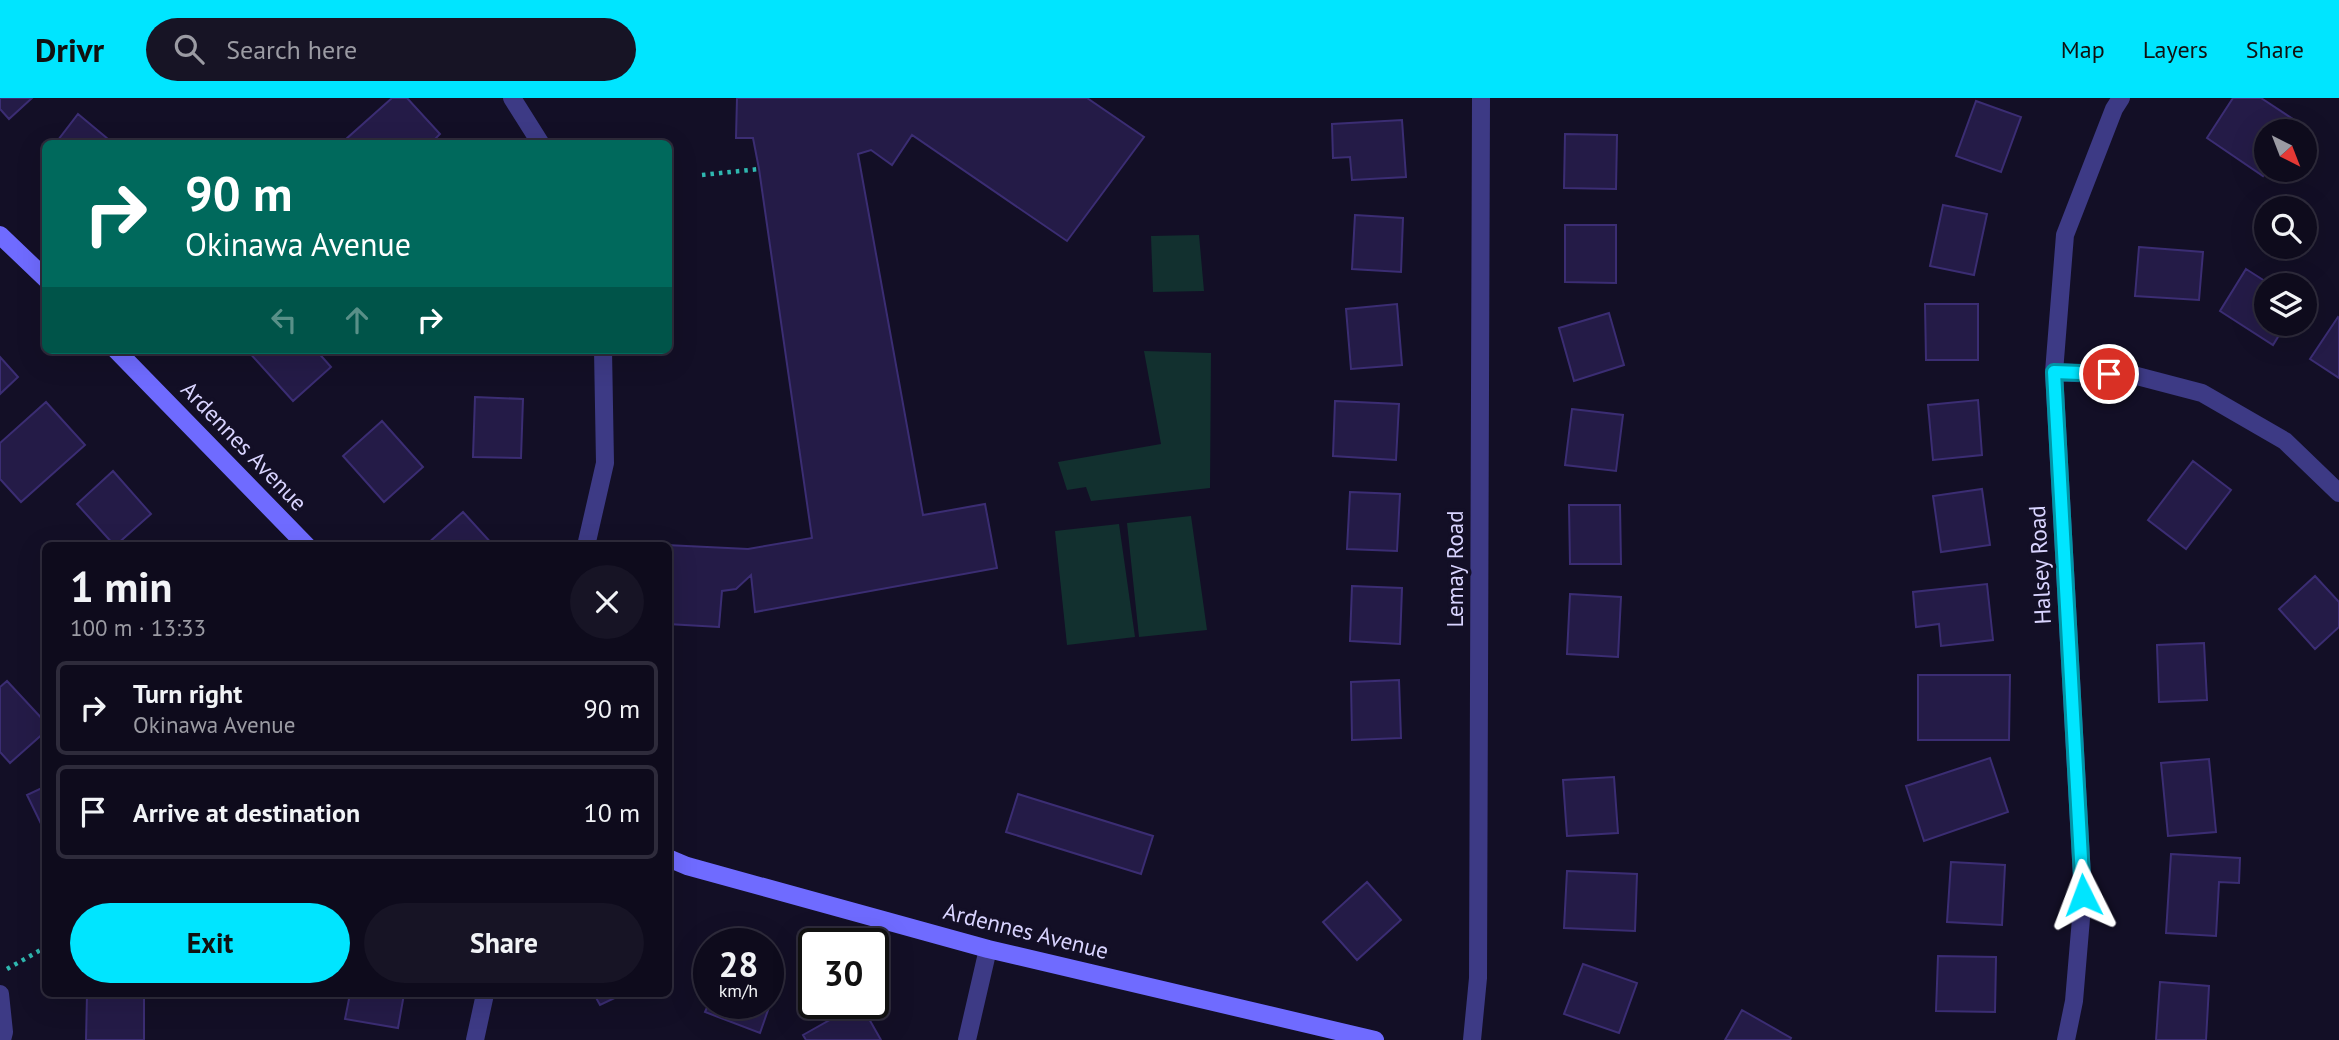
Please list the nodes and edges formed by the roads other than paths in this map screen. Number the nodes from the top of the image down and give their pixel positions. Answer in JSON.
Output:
{"nodes":[{"id":1,"x":512,"y":98,"type":"edge"},
{"id":2,"x":1481,"y":98,"type":"edge"},
{"id":3,"x":2121,"y":98,"type":"edge"},
{"id":4,"x":538,"y":140,"type":"edge"},
{"id":5,"x":0,"y":235,"type":"edge"},
{"id":6,"x":42,"y":275,"type":"edge"},
{"id":7,"x":120,"y":354,"type":"edge"},
{"id":8,"x":603,"y":354,"type":"edge"},
{"id":9,"x":2054,"y":372,"type":"junction"},
{"id":10,"x":2339,"y":493,"type":"edge"},
{"id":11,"x":303,"y":542,"type":"edge"},
{"id":12,"x":587,"y":542,"type":"edge"},
{"id":13,"x":672,"y":860,"type":"edge"},
{"id":14,"x":988,"y":949,"type":"junction"},
{"id":15,"x":0,"y":994,"type":"edge"},
{"id":16,"x":484,"y":997,"type":"edge"},
{"id":17,"x":2,"y":1040,"type":"edge"},
{"id":18,"x":474,"y":1040,"type":"edge"},
{"id":19,"x":967,"y":1040,"type":"edge"},
{"id":20,"x":1375,"y":1040,"type":"edge"},
{"id":21,"x":1472,"y":1040,"type":"edge"},
{"id":22,"x":2066,"y":1040,"type":"edge"}],
"edges":[{"from":1,"to":4,"type":"street"},
{"from":2,"to":21,"type":"street","name":"Lemay Road"},
{"from":3,"to":9,"type":"street","name":"Halsey Road"},
{"from":5,"to":6,"type":"street"},
{"from":7,"to":11,"type":"street","name":"Ardennes Avenue"},
{"from":8,"to":12,"type":"street"},
{"from":9,"to":10,"type":"street"},
{"from":9,"to":22,"type":"street","name":"Halsey Road"},
{"from":13,"to":14,"type":"street","name":"Ardennes Avenue"},
{"from":14,"to":19,"type":"street"},
{"from":14,"to":20,"type":"street","name":"Ardennes Avenue"},
{"from":15,"to":17,"type":"street"},
{"from":16,"to":18,"type":"street"}]}
